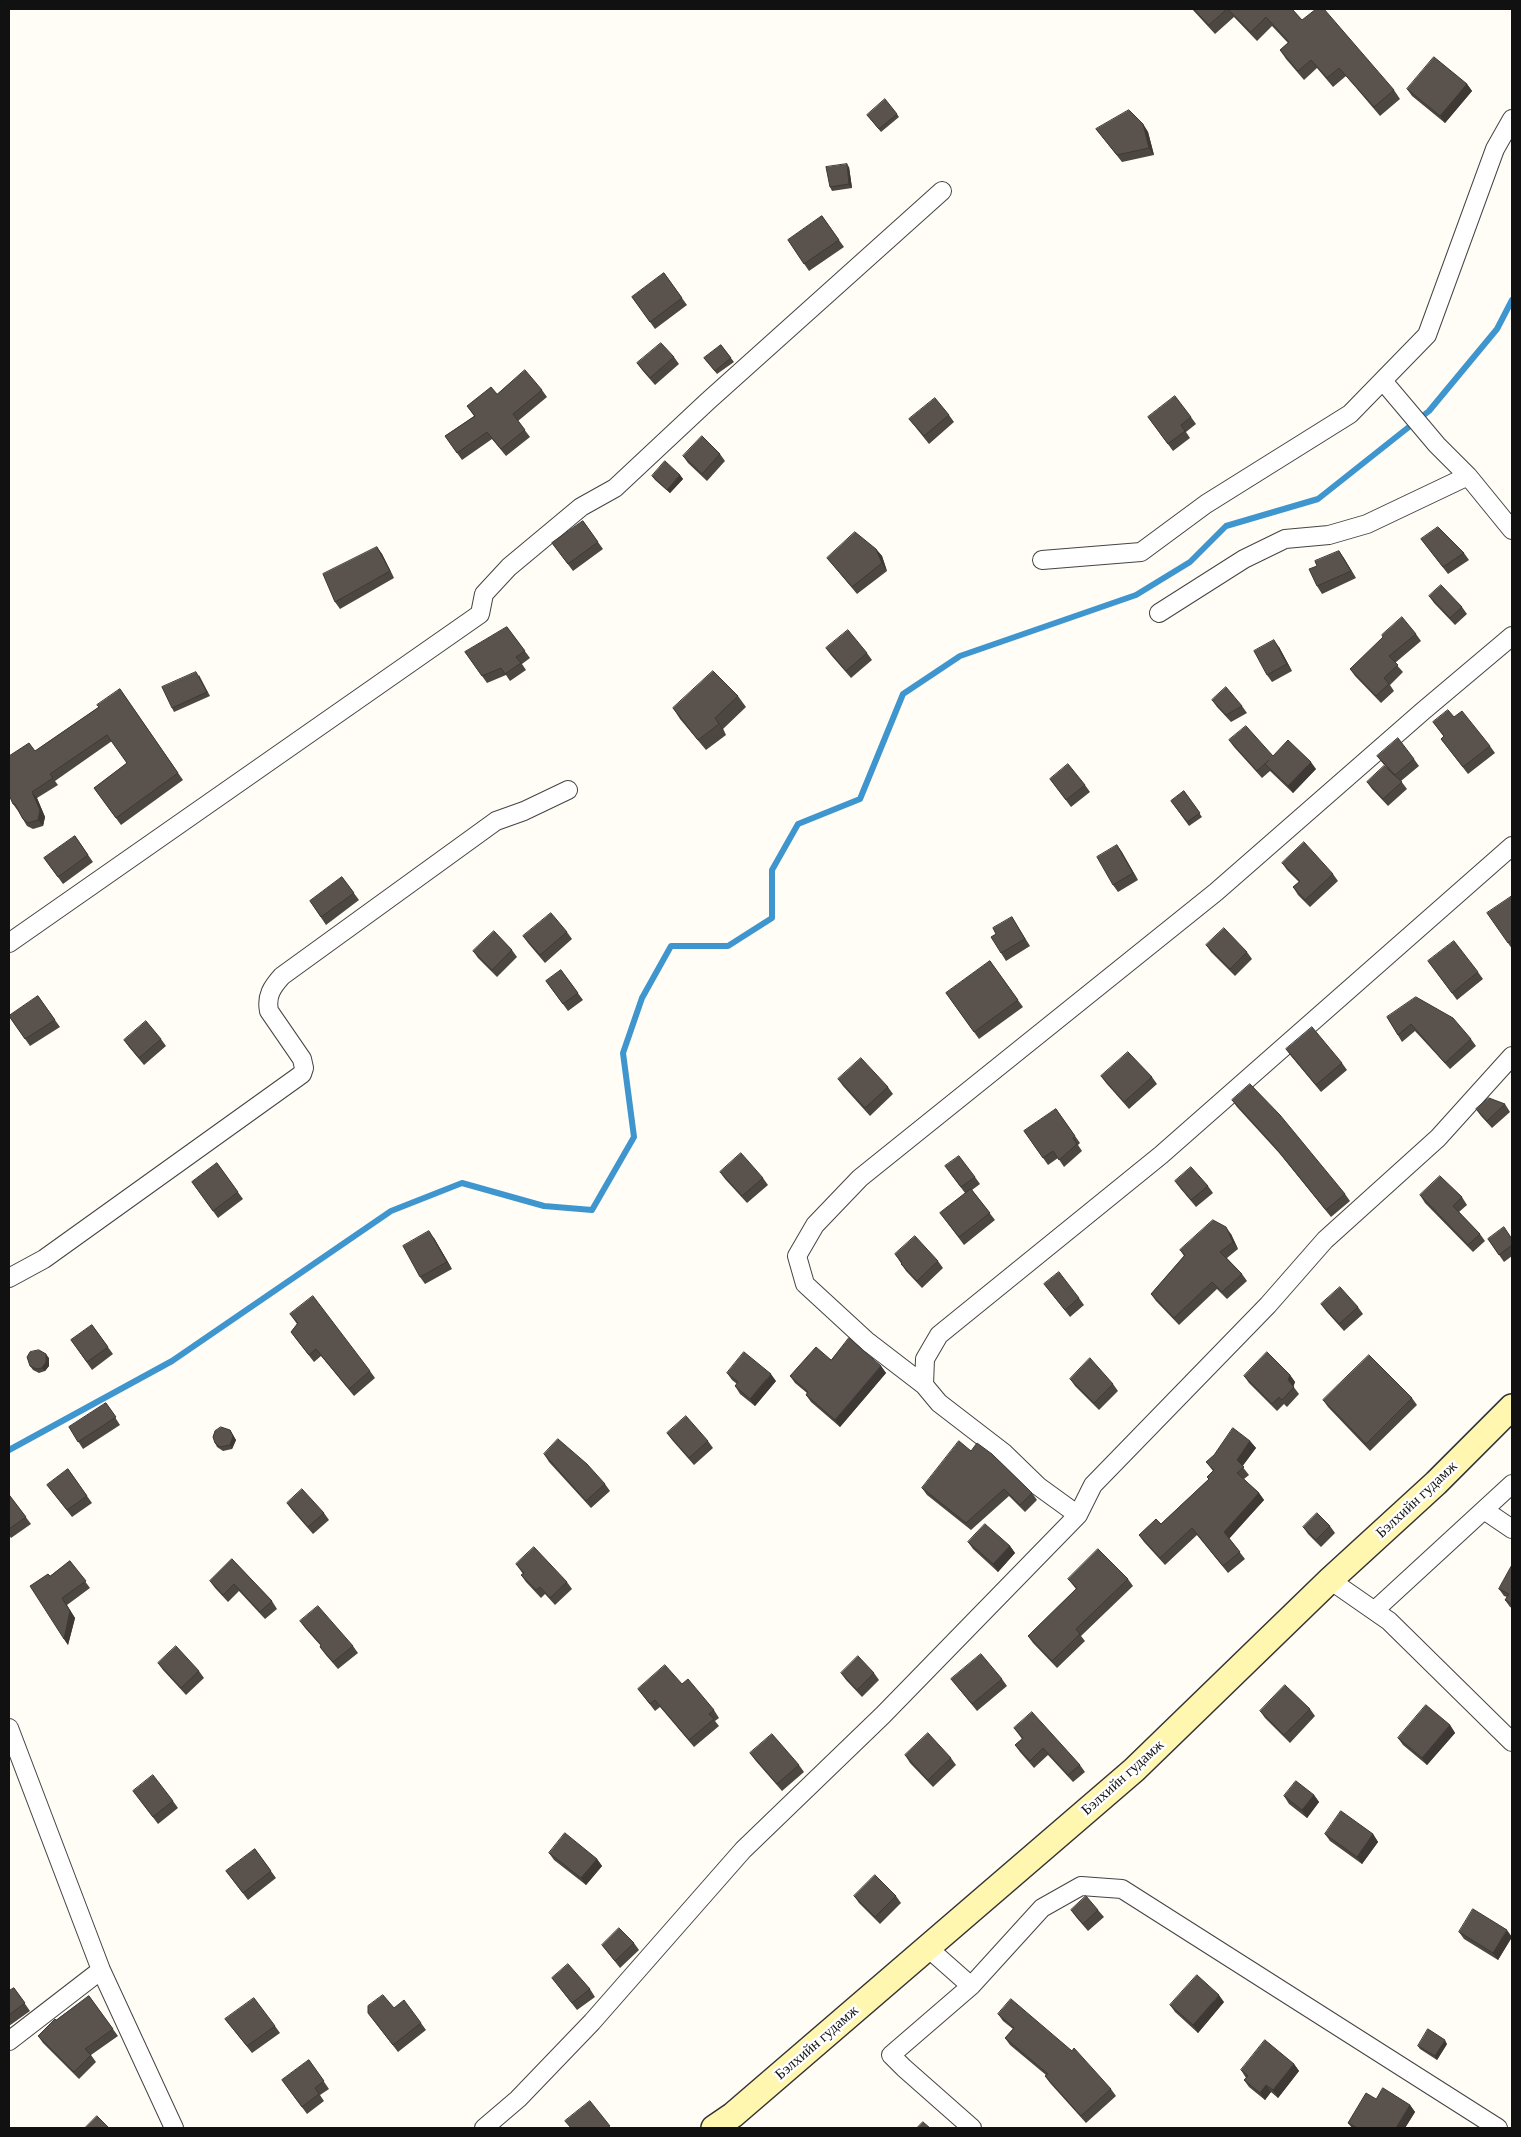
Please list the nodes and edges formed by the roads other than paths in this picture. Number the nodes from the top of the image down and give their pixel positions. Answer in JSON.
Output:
{"nodes":[{"id":1,"x":1512,"y":119,"type":"edge"},
{"id":2,"x":942,"y":191,"type":"dead end"},
{"id":3,"x":1383,"y":381,"type":"junction"},
{"id":4,"x":1468,"y":476,"type":"junction"},
{"id":5,"x":1512,"y":530,"type":"edge"},
{"id":6,"x":1042,"y":560,"type":"dead end"},
{"id":7,"x":1159,"y":613,"type":"dead end"},
{"id":8,"x":1512,"y":636,"type":"edge"},
{"id":9,"x":568,"y":790,"type":"dead end"},
{"id":10,"x":1512,"y":846,"type":"edge"},
{"id":11,"x":9,"y":943,"type":"edge"},
{"id":12,"x":1512,"y":1056,"type":"edge"},
{"id":13,"x":9,"y":1278,"type":"edge"},
{"id":14,"x":924,"y":1385,"type":"junction"},
{"id":15,"x":1512,"y":1407,"type":"edge"},
{"id":16,"x":1512,"y":1484,"type":"edge"},
{"id":17,"x":1484,"y":1510,"type":"junction"},
{"id":18,"x":1078,"y":1515,"type":"junction"},
{"id":19,"x":1512,"y":1529,"type":"edge"},
{"id":20,"x":1330,"y":1580,"type":"junction"},
{"id":21,"x":1375,"y":1610,"type":"junction"},
{"id":22,"x":9,"y":1728,"type":"edge"},
{"id":23,"x":1512,"y":1742,"type":"edge"},
{"id":24,"x":928,"y":1948,"type":"junction"},
{"id":25,"x":101,"y":1970,"type":"junction"},
{"id":26,"x":971,"y":1986,"type":"junction"},
{"id":27,"x":9,"y":2041,"type":"edge"},
{"id":28,"x":174,"y":2128,"type":"edge"},
{"id":29,"x":484,"y":2128,"type":"edge"},
{"id":30,"x":714,"y":2128,"type":"edge"},
{"id":31,"x":972,"y":2128,"type":"edge"},
{"id":32,"x":1498,"y":2128,"type":"edge"}],
"edges":[{"from":1,"to":3,"type":"street"},
{"from":2,"to":11,"type":"street"},
{"from":3,"to":4,"type":"street"},
{"from":3,"to":6,"type":"street"},
{"from":4,"to":5,"type":"street"},
{"from":4,"to":7,"type":"street"},
{"from":8,"to":14,"type":"street"},
{"from":9,"to":13,"type":"street"},
{"from":10,"to":14,"type":"street"},
{"from":12,"to":18,"type":"street"},
{"from":14,"to":18,"type":"street"},
{"from":15,"to":20,"type":"main road","name":"Бэлхийн гудамж"},
{"from":16,"to":17,"type":"street"},
{"from":17,"to":19,"type":"street"},
{"from":17,"to":21,"type":"street"},
{"from":18,"to":29,"type":"street"},
{"from":20,"to":21,"type":"street"},
{"from":20,"to":24,"type":"main road","name":"Бэлхийн гудамж"},
{"from":21,"to":23,"type":"street"},
{"from":22,"to":25,"type":"street"},
{"from":24,"to":26,"type":"street"},
{"from":24,"to":30,"type":"main road","name":"Бэлхийн гудамж"},
{"from":25,"to":27,"type":"street"},
{"from":25,"to":28,"type":"street"},
{"from":26,"to":31,"type":"street"},
{"from":26,"to":32,"type":"street"}]}
